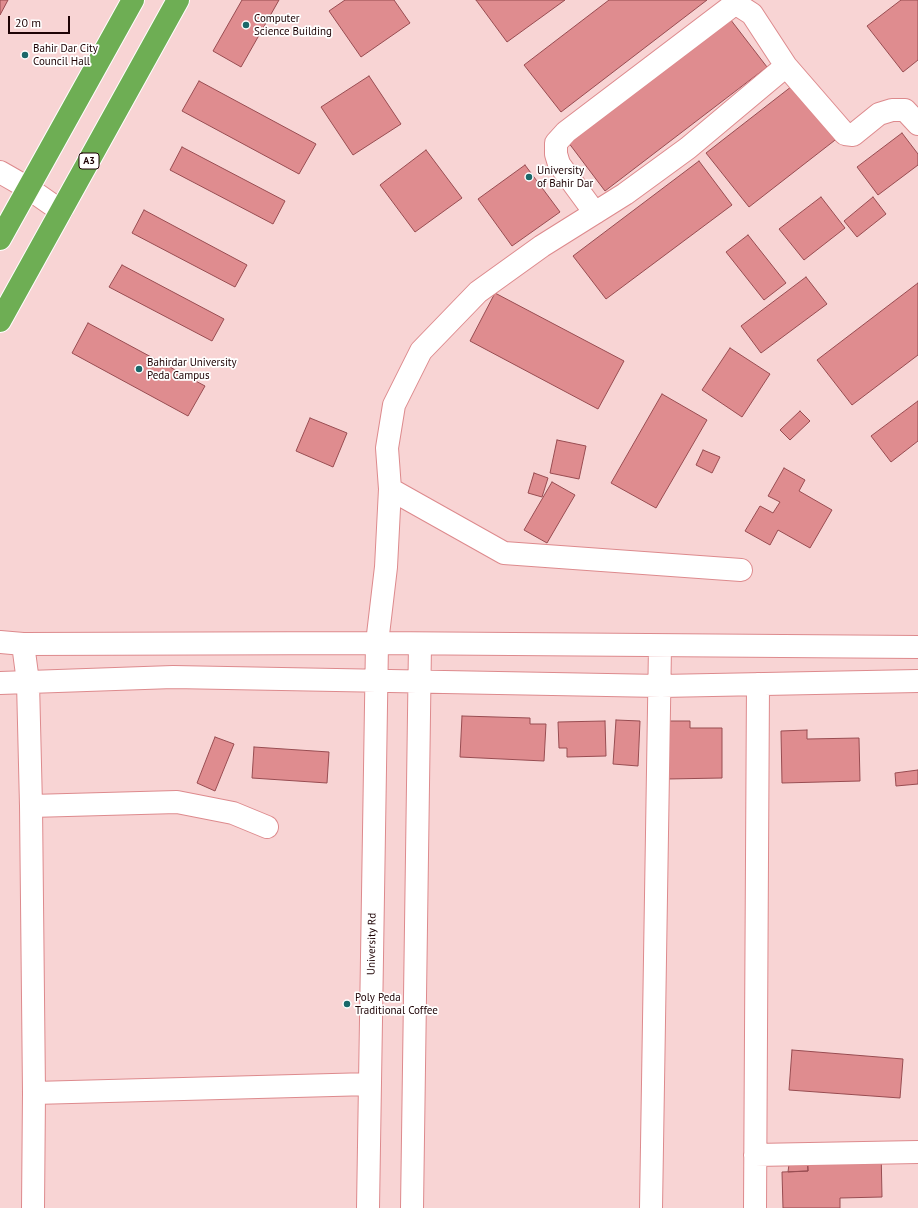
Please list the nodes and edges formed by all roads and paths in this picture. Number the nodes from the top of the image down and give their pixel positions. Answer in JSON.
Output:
{"nodes":[{"id":1,"x":133,"y":0,"type":"edge"},
{"id":2,"x":177,"y":0,"type":"edge"},
{"id":3,"x":786,"y":66,"type":"junction"},
{"id":4,"x":918,"y":124,"type":"edge"},
{"id":5,"x":0,"y":172,"type":"edge"},
{"id":6,"x":28,"y":188,"type":"junction"},
{"id":7,"x":61,"y":212,"type":"junction"},
{"id":8,"x":595,"y":213,"type":"junction"},
{"id":9,"x":0,"y":239,"type":"edge"},
{"id":10,"x":0,"y":321,"type":"edge"},
{"id":11,"x":390,"y":489,"type":"junction"},
{"id":12,"x":741,"y":570,"type":"dead end"},
{"id":13,"x":0,"y":642,"type":"edge"},
{"id":14,"x":377,"y":643,"type":"junction"},
{"id":15,"x":23,"y":644,"type":"junction"},
{"id":16,"x":420,"y":644,"type":"junction"},
{"id":17,"x":660,"y":646,"type":"junction"},
{"id":18,"x":918,"y":647,"type":"edge"},
{"id":19,"x":378,"y":680,"type":"junction"},
{"id":20,"x":420,"y":681,"type":"junction"},
{"id":21,"x":28,"y":682,"type":"junction"},
{"id":22,"x":918,"y":682,"type":"edge"},
{"id":23,"x":0,"y":683,"type":"edge"},
{"id":24,"x":758,"y":684,"type":"junction"},
{"id":25,"x":661,"y":686,"type":"junction"},
{"id":26,"x":31,"y":806,"type":"junction"},
{"id":27,"x":267,"y":827,"type":"dead end"},
{"id":28,"x":370,"y":1084,"type":"junction"},
{"id":29,"x":34,"y":1093,"type":"junction"},
{"id":30,"x":918,"y":1152,"type":"edge"},
{"id":31,"x":755,"y":1155,"type":"junction"},
{"id":32,"x":33,"y":1208,"type":"edge"},
{"id":33,"x":368,"y":1208,"type":"edge"},
{"id":34,"x":412,"y":1208,"type":"edge"},
{"id":35,"x":651,"y":1208,"type":"edge"},
{"id":36,"x":755,"y":1208,"type":"edge"}],
"edges":[{"from":1,"to":6,"type":"highway"},
{"from":2,"to":7,"type":"highway","number":"A3"},
{"from":3,"to":4,"type":"street"},
{"from":3,"to":8,"type":"street","name":"University Rd"},
{"from":3,"to":8,"type":"street"},
{"from":5,"to":6,"type":"street"},
{"from":6,"to":7,"type":"street"},
{"from":6,"to":9,"type":"highway"},
{"from":7,"to":10,"type":"highway","number":"A3"},
{"from":8,"to":11,"type":"street","name":"University Rd"},
{"from":11,"to":12,"type":"street"},
{"from":11,"to":14,"type":"street","name":"University Rd"},
{"from":13,"to":15,"type":"street"},
{"from":14,"to":15,"type":"street"},
{"from":14,"to":16,"type":"street"},
{"from":14,"to":19,"type":"street","name":"University Rd"},
{"from":15,"to":21,"type":"street"},
{"from":16,"to":17,"type":"street"},
{"from":16,"to":20,"type":"street"},
{"from":17,"to":18,"type":"street"},
{"from":17,"to":25,"type":"street"},
{"from":19,"to":20,"type":"street"},
{"from":19,"to":21,"type":"street"},
{"from":19,"to":28,"type":"street","name":"University Rd"},
{"from":20,"to":25,"type":"street"},
{"from":20,"to":34,"type":"street"},
{"from":21,"to":23,"type":"street"},
{"from":21,"to":26,"type":"street"},
{"from":22,"to":24,"type":"street"},
{"from":24,"to":25,"type":"street"},
{"from":24,"to":31,"type":"street"},
{"from":25,"to":35,"type":"street"},
{"from":26,"to":27,"type":"street"},
{"from":26,"to":29,"type":"street"},
{"from":28,"to":29,"type":"street"},
{"from":28,"to":33,"type":"street","name":"University Rd"},
{"from":29,"to":32,"type":"street"},
{"from":30,"to":31,"type":"street"},
{"from":31,"to":36,"type":"street"}]}
